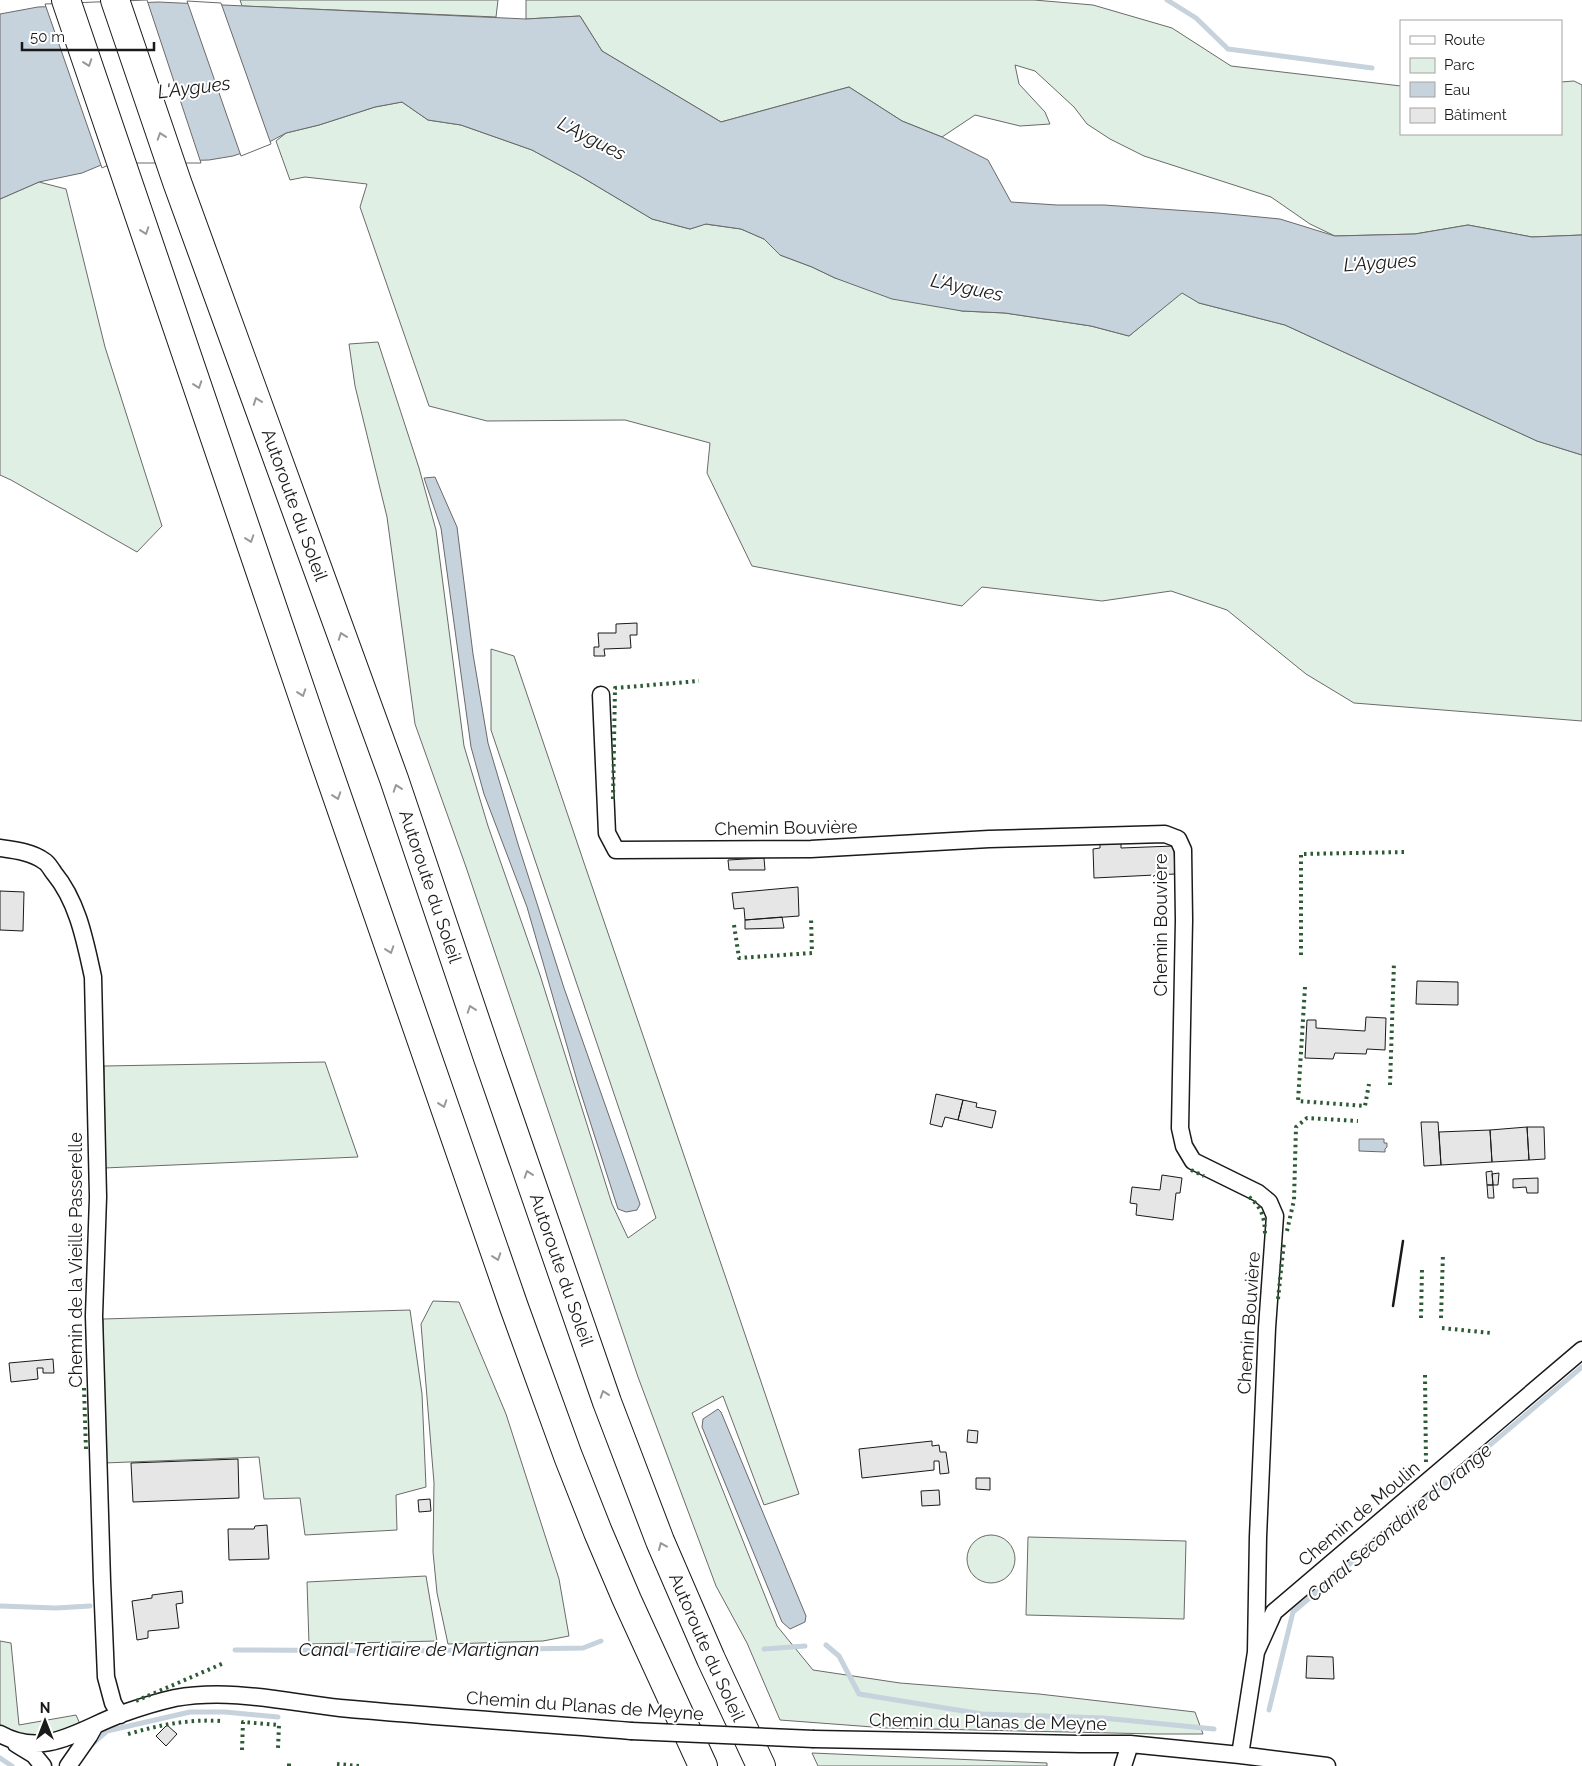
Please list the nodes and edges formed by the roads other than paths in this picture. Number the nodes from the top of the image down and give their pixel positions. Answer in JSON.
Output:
{"nodes":[{"id":1,"x":66,"y":0,"type":"edge"},
{"id":2,"x":115,"y":0,"type":"edge"},
{"id":3,"x":601,"y":694,"type":"dead end"},
{"id":4,"x":0,"y":848,"type":"edge"},
{"id":5,"x":1582,"y":1350,"type":"edge"},
{"id":6,"x":1256,"y":1652,"type":"junction"},
{"id":7,"x":120,"y":1714,"type":"junction"},
{"id":8,"x":94,"y":1726,"type":"junction"},
{"id":9,"x":3,"y":1735,"type":"edge"},
{"id":10,"x":54,"y":1742,"type":"junction"},
{"id":11,"x":1130,"y":1744,"type":"junction"},
{"id":12,"x":1240,"y":1755,"type":"junction"},
{"id":13,"x":45,"y":1766,"type":"edge"},
{"id":14,"x":64,"y":1766,"type":"edge"},
{"id":15,"x":68,"y":1766,"type":"edge"},
{"id":16,"x":703,"y":1766,"type":"edge"},
{"id":17,"x":761,"y":1766,"type":"edge"},
{"id":18,"x":1123,"y":1766,"type":"edge"},
{"id":19,"x":1327,"y":1766,"type":"edge"}],
"edges":[{"from":1,"to":16,"type":"highway","one_way":true},
{"from":17,"to":2,"type":"highway","name":"Autoroute du Soleil","one_way":true},
{"from":3,"to":6,"type":"street","name":"Chemin Bouvière"},
{"from":4,"to":7,"type":"street","name":"Chemin de la Vieille Passerelle"},
{"from":5,"to":6,"type":"street","name":"Chemin de Moulin"},
{"from":6,"to":12,"type":"street","name":"Chemin de Moulin"},
{"from":7,"to":8,"type":"street","name":"Chemin du Planas de Meyne"},
{"from":7,"to":11,"type":"street","name":"Chemin du Planas de Meyne","bridge":true},
{"from":8,"to":10,"type":"street","name":"Chemin du Planas de Meyne"},
{"from":8,"to":15,"type":"street"},
{"from":9,"to":10,"type":"street","name":"Chemin du Planas de Meyne"},
{"from":9,"to":13,"type":"street"},
{"from":10,"to":13,"type":"street"},
{"from":10,"to":14,"type":"street"},
{"from":11,"to":12,"type":"street","name":"Chemin du Planas de Meyne"},
{"from":11,"to":18,"type":"street"},
{"from":12,"to":19,"type":"street","name":"Chemin du Planas de Meyne"}]}
